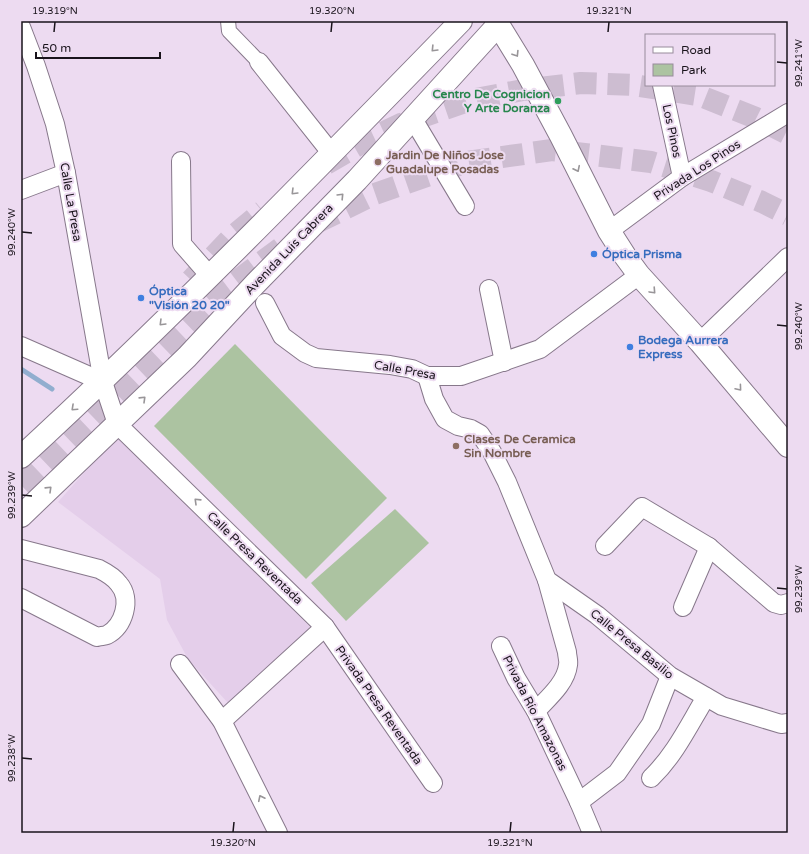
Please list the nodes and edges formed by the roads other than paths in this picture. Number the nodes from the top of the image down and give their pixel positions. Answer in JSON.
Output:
{"nodes":[{"id":1,"x":27,"y":21,"type":"edge"},
{"id":2,"x":228,"y":21,"type":"edge"},
{"id":3,"x":461,"y":21,"type":"edge"},
{"id":4,"x":21,"y":23,"type":"edge"},
{"id":5,"x":497,"y":23,"type":"edge"},
{"id":6,"x":21,"y":27,"type":"edge"},
{"id":7,"x":260,"y":62,"type":"joint"},
{"id":8,"x":662,"y":86,"type":"edge"},
{"id":9,"x":788,"y":113,"type":"edge"},
{"id":10,"x":413,"y":119,"type":"junction"},
{"id":11,"x":332,"y":154,"type":"junction"},
{"id":12,"x":181,"y":161,"type":"dead end"},
{"id":13,"x":66,"y":173,"type":"junction"},
{"id":14,"x":682,"y":177,"type":"junction"},
{"id":15,"x":21,"y":190,"type":"edge"},
{"id":16,"x":465,"y":206,"type":"dead end"},
{"id":17,"x":609,"y":230,"type":"junction"},
{"id":18,"x":788,"y":257,"type":"edge"},
{"id":19,"x":639,"y":275,"type":"junction"},
{"id":20,"x":210,"y":276,"type":"junction"},
{"id":21,"x":489,"y":290,"type":"dead end"},
{"id":22,"x":265,"y":303,"type":"dead end"},
{"id":23,"x":700,"y":342,"type":"junction"},
{"id":24,"x":21,"y":346,"type":"edge"},
{"id":25,"x":504,"y":362,"type":"junction"},
{"id":26,"x":427,"y":376,"type":"junction"},
{"id":27,"x":103,"y":382,"type":"junction"},
{"id":28,"x":117,"y":424,"type":"junction"},
{"id":29,"x":788,"y":446,"type":"edge"},
{"id":30,"x":21,"y":457,"type":"edge"},
{"id":31,"x":21,"y":516,"type":"edge"},
{"id":32,"x":605,"y":546,"type":"dead end"},
{"id":33,"x":709,"y":547,"type":"junction"},
{"id":34,"x":21,"y":549,"type":"edge"},
{"id":35,"x":547,"y":580,"type":"junction"},
{"id":36,"x":21,"y":598,"type":"edge"},
{"id":37,"x":788,"y":603,"type":"edge"},
{"id":38,"x":683,"y":607,"type":"dead end"},
{"id":39,"x":324,"y":627,"type":"junction"},
{"id":40,"x":501,"y":646,"type":"dead end"},
{"id":41,"x":180,"y":664,"type":"dead end"},
{"id":42,"x":670,"y":676,"type":"junction"},
{"id":43,"x":706,"y":697,"type":"junction"},
{"id":44,"x":536,"y":711,"type":"junction"},
{"id":45,"x":222,"y":721,"type":"junction"},
{"id":46,"x":788,"y":723,"type":"edge"},
{"id":47,"x":651,"y":778,"type":"dead end"},
{"id":48,"x":433,"y":783,"type":"dead end"},
{"id":49,"x":579,"y":802,"type":"junction"},
{"id":50,"x":278,"y":833,"type":"edge"},
{"id":51,"x":592,"y":833,"type":"edge"}],
"edges":[{"from":1,"to":4,"type":"street"},
{"from":2,"to":7,"type":"street"},
{"from":3,"to":11,"type":"main road","one_way":true},
{"from":5,"to":10,"type":"main road","name":"Avenida Luis Cabrera"},
{"from":5,"to":17,"type":"main road","one_way":true},
{"from":6,"to":13,"type":"street","name":"Calle La Presa"},
{"from":7,"to":11,"type":"street"},
{"from":8,"to":14,"type":"street","name":"Los Pinos"},
{"from":9,"to":14,"type":"street","name":"Privada Los Pinos"},
{"from":10,"to":16,"type":"street"},
{"from":28,"to":10,"type":"main road","name":"Avenida Luis Cabrera","one_way":true},
{"from":11,"to":20,"type":"main road","one_way":true},
{"from":12,"to":20,"type":"street"},
{"from":13,"to":15,"type":"street"},
{"from":13,"to":27,"type":"street","name":"Calle La Presa"},
{"from":14,"to":17,"type":"street","name":"Privada Los Pinos"},
{"from":17,"to":19,"type":"main road"},
{"from":18,"to":23,"type":"street"},
{"from":19,"to":23,"type":"main road","one_way":true},
{"from":19,"to":25,"type":"street","name":"Calle Presa"},
{"from":20,"to":27,"type":"main road","one_way":true},
{"from":21,"to":25,"type":"street"},
{"from":22,"to":26,"type":"street","name":"Calle Presa"},
{"from":23,"to":29,"type":"main road","one_way":true},
{"from":24,"to":27,"type":"street"},
{"from":25,"to":26,"type":"street","name":"Calle Presa"},
{"from":26,"to":35,"type":"street"},
{"from":27,"to":28,"type":"street","name":"Calle Presa Reventada"},
{"from":27,"to":30,"type":"main road","one_way":true},
{"from":31,"to":28,"type":"main road","name":"Avenida Luis Cabrera","one_way":true},
{"from":39,"to":28,"type":"street","name":"Calle Presa Reventada","one_way":true},
{"from":32,"to":33,"type":"street"},
{"from":33,"to":37,"type":"street"},
{"from":33,"to":38,"type":"street"},
{"from":34,"to":36,"type":"street"},
{"from":35,"to":42,"type":"street","name":"Calle Presa Basilio"},
{"from":35,"to":44,"type":"street"},
{"from":39,"to":45,"type":"street"},
{"from":39,"to":48,"type":"street","name":"Privada Presa Reventada"},
{"from":40,"to":44,"type":"street","name":"Privada Río Amazonas"},
{"from":41,"to":45,"type":"street"},
{"from":42,"to":43,"type":"street","name":"Calle Presa Basilio"},
{"from":42,"to":49,"type":"street"},
{"from":43,"to":46,"type":"street","name":"Calle Presa Basilio"},
{"from":43,"to":47,"type":"street"},
{"from":44,"to":49,"type":"street","name":"Privada Río Amazonas"},
{"from":50,"to":45,"type":"street","one_way":true},
{"from":49,"to":51,"type":"street","name":"Privada Río Amazonas"}]}
